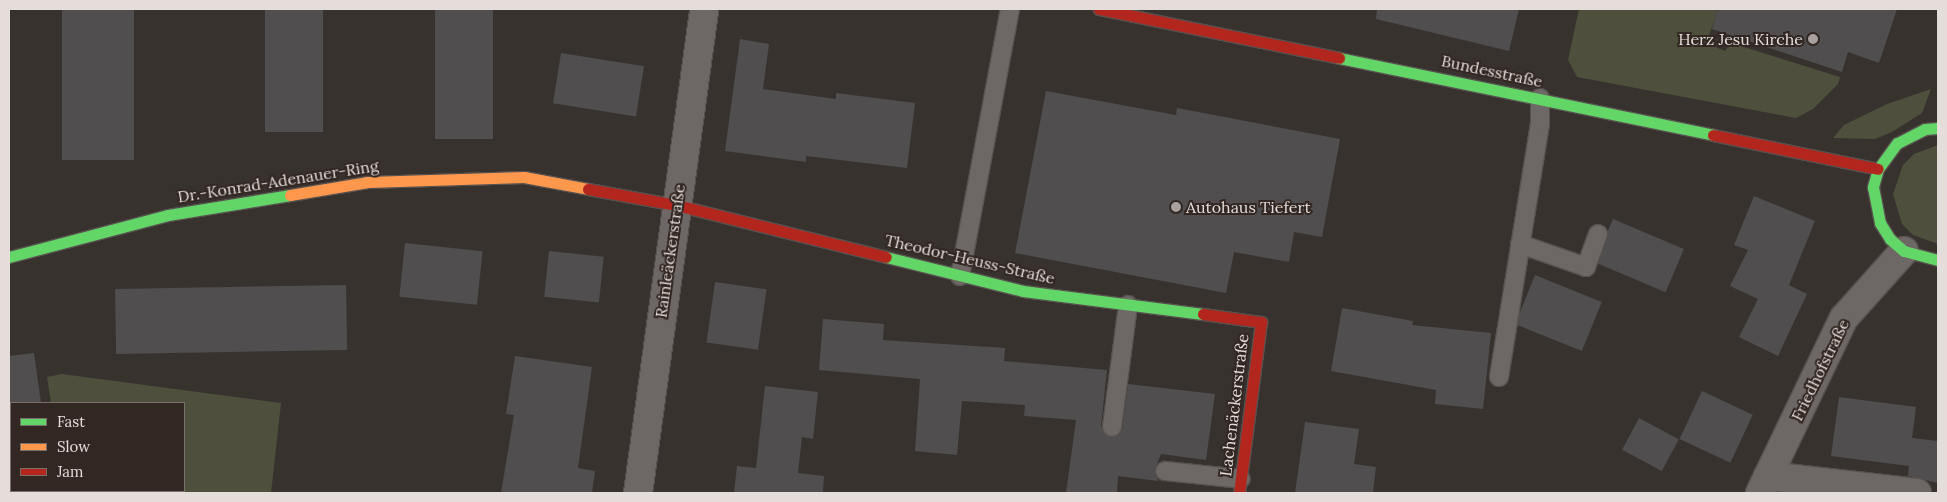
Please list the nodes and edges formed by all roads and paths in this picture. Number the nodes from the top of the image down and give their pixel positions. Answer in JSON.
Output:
{"nodes":[{"id":1,"x":704,"y":9,"type":"edge"},
{"id":2,"x":1010,"y":9,"type":"edge"},
{"id":3,"x":1099,"y":9,"type":"edge"},
{"id":4,"x":1540,"y":98,"type":"junction"},
{"id":5,"x":1938,"y":128,"type":"edge"},
{"id":6,"x":1878,"y":169,"type":"junction"},
{"id":7,"x":676,"y":205,"type":"junction"},
{"id":8,"x":1598,"y":234,"type":"dead end"},
{"id":9,"x":1520,"y":244,"type":"junction"},
{"id":10,"x":1904,"y":251,"type":"junction"},
{"id":11,"x":9,"y":258,"type":"edge"},
{"id":12,"x":1938,"y":260,"type":"edge"},
{"id":13,"x":960,"y":276,"type":"junction"},
{"id":14,"x":1128,"y":305,"type":"junction"},
{"id":15,"x":1261,"y":322,"type":"joint"},
{"id":16,"x":1499,"y":376,"type":"dead end"},
{"id":17,"x":1112,"y":427,"type":"dead end"},
{"id":18,"x":1165,"y":471,"type":"dead end"},
{"id":19,"x":1764,"y":485,"type":"edge"},
{"id":20,"x":1240,"y":486,"type":"edge"},
{"id":21,"x":638,"y":493,"type":"edge"},
{"id":22,"x":1917,"y":493,"type":"edge"}],
"edges":[{"from":1,"to":7,"type":"street","name":"Rainleäckerstraße"},
{"from":2,"to":13,"type":"lane"},
{"from":3,"to":4,"type":"street","name":"Bundesstraße"},
{"from":4,"to":6,"type":"street","name":"Bundesstraße"},
{"from":4,"to":9,"type":"lane"},
{"from":5,"to":6,"type":"street"},
{"from":6,"to":10,"type":"street"},
{"from":7,"to":11,"type":"street","name":"Dr.-Konrad-Adenauer-Ring"},
{"from":7,"to":13,"type":"street","name":"Theodor-Heuss-Straße"},
{"from":7,"to":21,"type":"street","name":"Rainleäckerstraße"},
{"from":8,"to":9,"type":"lane"},
{"from":9,"to":16,"type":"lane"},
{"from":10,"to":12,"type":"street"},
{"from":10,"to":19,"type":"street","name":"Friedhofstraße"},
{"from":13,"to":14,"type":"street","name":"Theodor-Heuss-Straße"},
{"from":14,"to":15,"type":"street","name":"Theodor-Heuss-Straße"},
{"from":14,"to":17,"type":"lane"},
{"from":15,"to":20,"type":"street","name":"Lachenäckerstraße"},
{"from":18,"to":20,"type":"lane"},
{"from":19,"to":22,"type":"street","name":"Friedhofstraße"}]}
